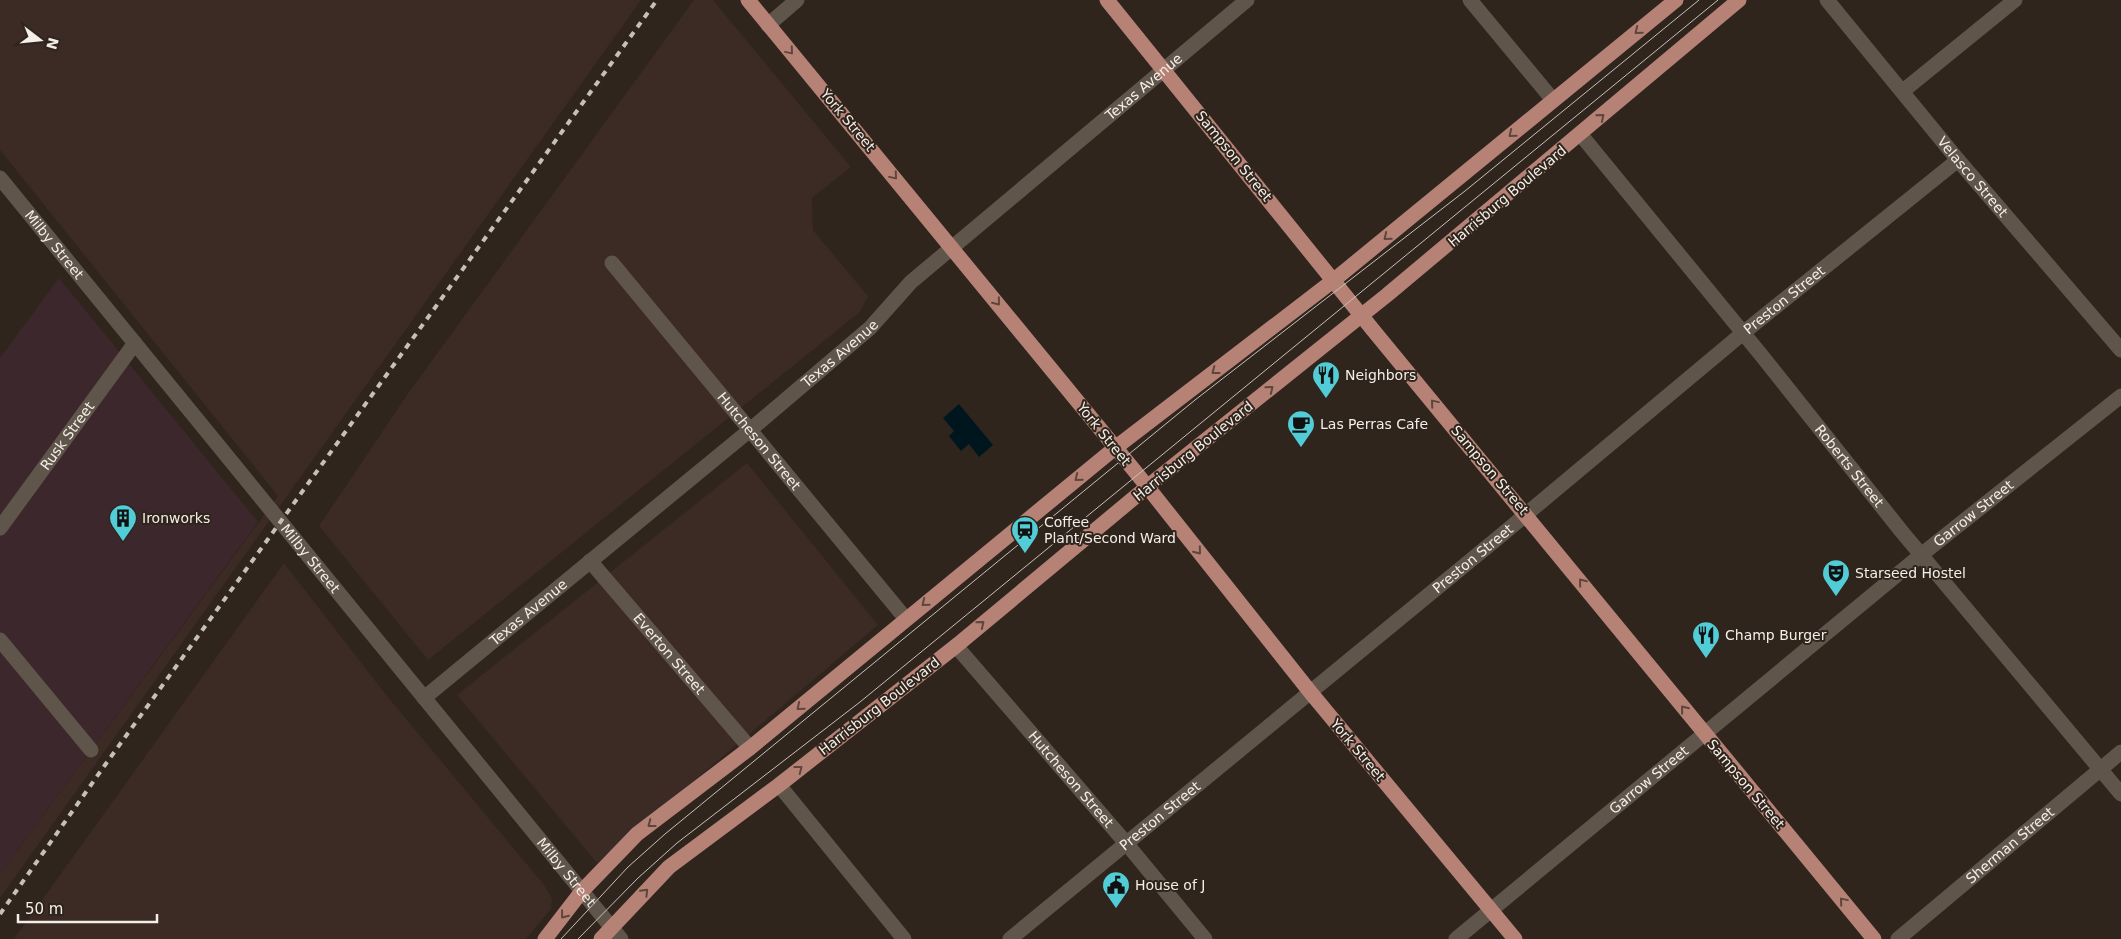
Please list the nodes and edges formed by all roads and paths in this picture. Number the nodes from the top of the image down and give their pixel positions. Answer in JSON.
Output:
{"nodes":[{"id":1,"x":748,"y":0,"type":"edge"},
{"id":2,"x":797,"y":0,"type":"edge"},
{"id":3,"x":1107,"y":0,"type":"edge"},
{"id":4,"x":1247,"y":0,"type":"edge"},
{"id":5,"x":1470,"y":0,"type":"edge"},
{"id":6,"x":1676,"y":0,"type":"edge"},
{"id":7,"x":1739,"y":0,"type":"edge"},
{"id":8,"x":1828,"y":0,"type":"edge"},
{"id":9,"x":2015,"y":0,"type":"edge"},
{"id":10,"x":768,"y":25,"type":"junction"},
{"id":11,"x":1163,"y":70,"type":"junction"},
{"id":12,"x":1903,"y":91,"type":"junction"},
{"id":13,"x":1553,"y":100,"type":"junction"},
{"id":14,"x":1580,"y":135,"type":"junction"},
{"id":15,"x":1958,"y":160,"type":"junction"},
{"id":16,"x":0,"y":178,"type":"edge"},
{"id":17,"x":953,"y":247,"type":"junction"},
{"id":18,"x":612,"y":263,"type":"dead end"},
{"id":19,"x":1334,"y":280,"type":"junction"},
{"id":20,"x":1362,"y":316,"type":"junction"},
{"id":21,"x":1743,"y":333,"type":"junction"},
{"id":22,"x":135,"y":343,"type":"junction"},
{"id":23,"x":2121,"y":350,"type":"edge"},
{"id":24,"x":2121,"y":396,"type":"edge"},
{"id":25,"x":750,"y":430,"type":"junction"},
{"id":26,"x":1116,"y":448,"type":"junction"},
{"id":27,"x":1147,"y":487,"type":"junction"},
{"id":28,"x":1527,"y":514,"type":"junction"},
{"id":29,"x":0,"y":528,"type":"edge"},
{"id":30,"x":1921,"y":555,"type":"junction"},
{"id":31,"x":590,"y":560,"type":"junction"},
{"id":32,"x":906,"y":618,"type":"junction"},
{"id":33,"x":0,"y":640,"type":"edge"},
{"id":34,"x":956,"y":646,"type":"junction"},
{"id":35,"x":1311,"y":693,"type":"junction"},
{"id":36,"x":424,"y":698,"type":"junction"},
{"id":37,"x":1705,"y":734,"type":"junction"},
{"id":38,"x":750,"y":748,"type":"junction"},
{"id":39,"x":91,"y":750,"type":"dead end"},
{"id":40,"x":2121,"y":752,"type":"edge"},
{"id":41,"x":2100,"y":768,"type":"junction"},
{"id":42,"x":779,"y":785,"type":"junction"},
{"id":43,"x":2121,"y":794,"type":"edge"},
{"id":44,"x":1126,"y":843,"type":"junction"},
{"id":45,"x":582,"y":891,"type":"junction"},
{"id":46,"x":1492,"y":911,"type":"junction"},
{"id":47,"x":611,"y":927,"type":"junction"},
{"id":48,"x":545,"y":939,"type":"edge"},
{"id":49,"x":601,"y":939,"type":"edge"},
{"id":50,"x":621,"y":939,"type":"edge"},
{"id":51,"x":904,"y":939,"type":"edge"},
{"id":52,"x":1010,"y":939,"type":"edge"},
{"id":53,"x":1204,"y":939,"type":"edge"},
{"id":54,"x":1456,"y":939,"type":"edge"},
{"id":55,"x":1515,"y":939,"type":"edge"},
{"id":56,"x":1874,"y":939,"type":"edge"},
{"id":57,"x":1898,"y":939,"type":"edge"}],
"edges":[{"from":1,"to":10,"type":"main road","name":"York Street"},
{"from":2,"to":10,"type":"street"},
{"from":3,"to":11,"type":"main road","name":"Sampson Street"},
{"from":4,"to":11,"type":"street","name":"Texas Avenue"},
{"from":5,"to":13,"type":"street"},
{"from":6,"to":13,"type":"main road","one_way":true},
{"from":14,"to":7,"type":"main road","name":"Harrisburg Boulevard","one_way":true},
{"from":8,"to":12,"type":"street","name":"Velasco Street"},
{"from":9,"to":12,"type":"street"},
{"from":10,"to":17,"type":"main road","name":"York Street","one_way":true},
{"from":11,"to":17,"type":"street","name":"Texas Avenue"},
{"from":11,"to":19,"type":"main road","name":"Sampson Street"},
{"from":12,"to":15,"type":"street","name":"Velasco Street"},
{"from":13,"to":19,"type":"main road","one_way":true},
{"from":14,"to":20,"type":"main road","name":"Harrisburg Boulevard"},
{"from":14,"to":21,"type":"street","name":"Roberts Street"},
{"from":15,"to":21,"type":"street","name":"Preston Street"},
{"from":15,"to":23,"type":"street","name":"Velasco Street"},
{"from":16,"to":22,"type":"street","name":"Milby Street"},
{"from":17,"to":25,"type":"street","name":"Texas Avenue"},
{"from":17,"to":26,"type":"main road","name":"York Street","one_way":true},
{"from":18,"to":25,"type":"street","name":"Hutcheson Street"},
{"from":19,"to":20,"type":"main road","name":"Sampson Street"},
{"from":19,"to":26,"type":"main road","one_way":true},
{"from":27,"to":20,"type":"main road","name":"Harrisburg Boulevard","one_way":true},
{"from":28,"to":20,"type":"main road","name":"Sampson Street","one_way":true},
{"from":21,"to":28,"type":"street","name":"Preston Street"},
{"from":21,"to":30,"type":"street","name":"Roberts Street"},
{"from":22,"to":29,"type":"street","name":"Rusk Street"},
{"from":22,"to":36,"type":"street","name":"Milby Street"},
{"from":24,"to":30,"type":"street","name":"Garrow Street"},
{"from":25,"to":31,"type":"street","name":"Texas Avenue"},
{"from":25,"to":32,"type":"street","name":"Hutcheson Street"},
{"from":26,"to":27,"type":"main road","name":"York Street"},
{"from":26,"to":32,"type":"main road","one_way":true},
{"from":34,"to":27,"type":"main road","name":"Harrisburg Boulevard","one_way":true},
{"from":27,"to":35,"type":"main road","name":"York Street","one_way":true},
{"from":28,"to":35,"type":"street","name":"Preston Street"},
{"from":37,"to":28,"type":"main road","name":"Sampson Street","one_way":true},
{"from":30,"to":37,"type":"street","name":"Garrow Street"},
{"from":30,"to":41,"type":"street","name":"Roberts Street"},
{"from":31,"to":36,"type":"street","name":"Texas Avenue"},
{"from":31,"to":38,"type":"street","name":"Everton Street"},
{"from":32,"to":38,"type":"main road","one_way":true},
{"from":33,"to":39,"type":"street"},
{"from":42,"to":34,"type":"main road","name":"Harrisburg Boulevard","one_way":true},
{"from":34,"to":44,"type":"street","name":"Hutcheson Street"},
{"from":35,"to":44,"type":"street","name":"Preston Street"},
{"from":35,"to":46,"type":"main road","name":"York Street"},
{"from":36,"to":45,"type":"street","name":"Milby Street"},
{"from":37,"to":46,"type":"street","name":"Garrow Street"},
{"from":56,"to":37,"type":"main road","name":"Sampson Street","one_way":true},
{"from":38,"to":45,"type":"main road","one_way":true},
{"from":40,"to":41,"type":"street","name":"Sherman Street"},
{"from":41,"to":43,"type":"street","name":"Roberts Street"},
{"from":41,"to":57,"type":"street","name":"Sherman Street"},
{"from":47,"to":42,"type":"main road","name":"Harrisburg Boulevard","one_way":true},
{"from":42,"to":51,"type":"street"},
{"from":44,"to":52,"type":"street","name":"Preston Street"},
{"from":44,"to":53,"type":"street","name":"Hutcheson Street"},
{"from":45,"to":47,"type":"street","name":"Milby Street"},
{"from":45,"to":48,"type":"main road","one_way":true},
{"from":46,"to":54,"type":"street","name":"Garrow Street"},
{"from":46,"to":55,"type":"main road","name":"York Street"},
{"from":47,"to":49,"type":"main road","name":"Harrisburg Boulevard"},
{"from":47,"to":50,"type":"street","name":"Milby Street"}]}
